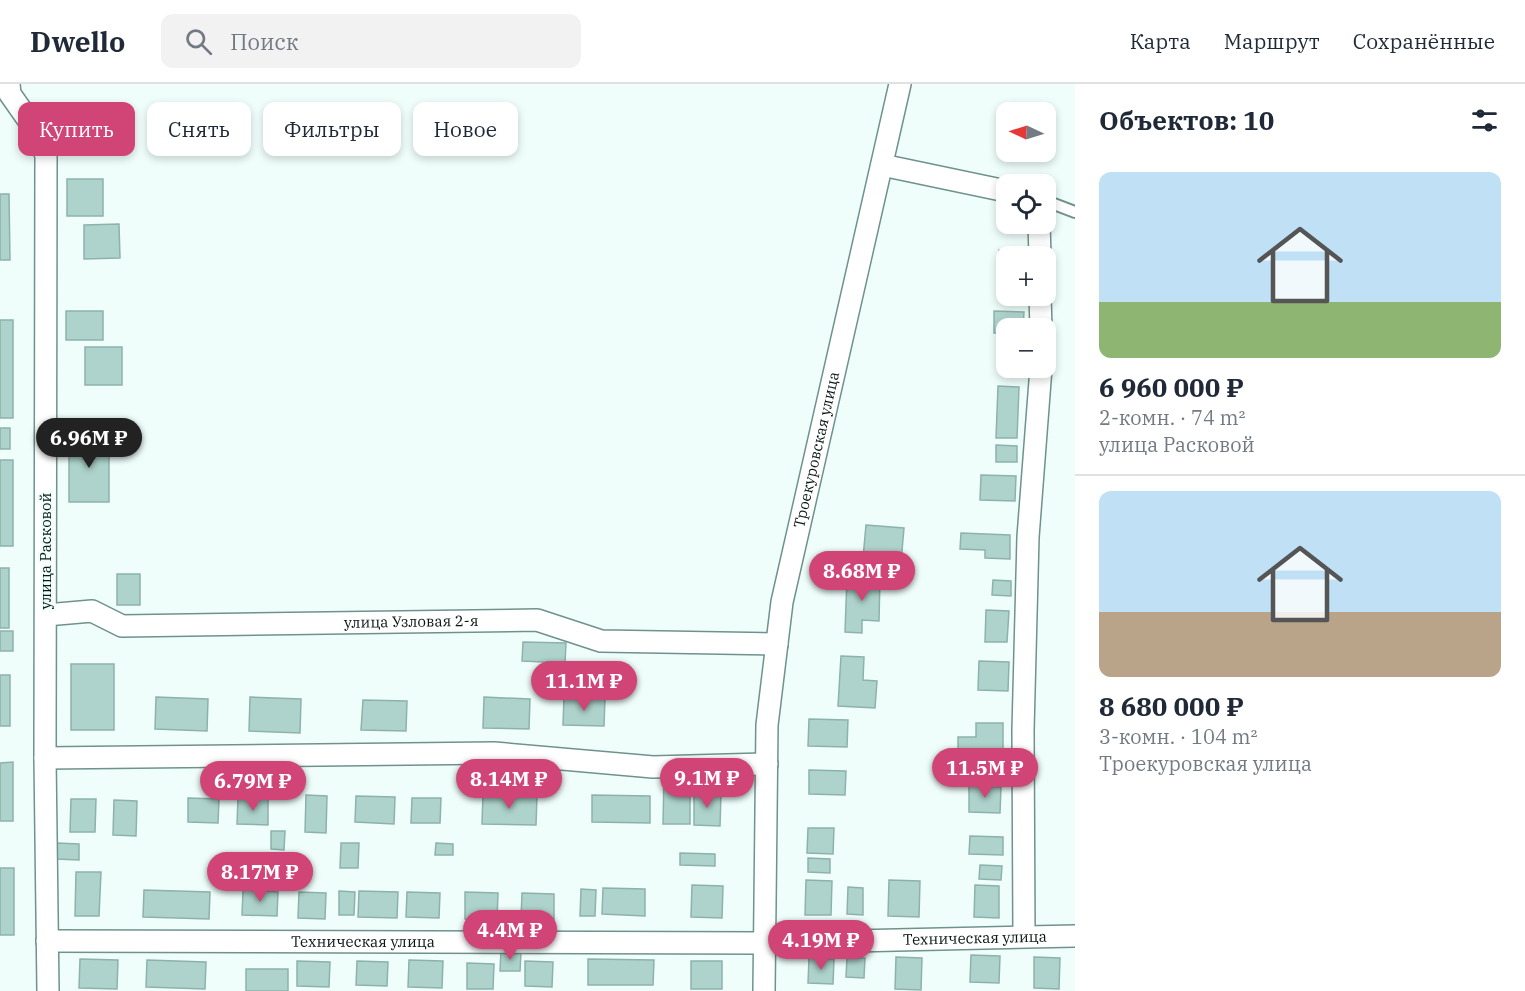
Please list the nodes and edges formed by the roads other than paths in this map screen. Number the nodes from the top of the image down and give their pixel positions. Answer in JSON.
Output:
{"nodes":[{"id":1,"x":9,"y":84,"type":"edge"},
{"id":2,"x":900,"y":84,"type":"edge"},
{"id":3,"x":882,"y":165,"type":"junction"},
{"id":4,"x":996,"y":189,"type":"edge"},
{"id":5,"x":1056,"y":205,"type":"edge"},
{"id":6,"x":1075,"y":212,"type":"edge"},
{"id":7,"x":1040,"y":378,"type":"edge"},
{"id":8,"x":46,"y":615,"type":"junction"},
{"id":9,"x":777,"y":644,"type":"junction"},
{"id":10,"x":45,"y":758,"type":"junction"},
{"id":11,"x":767,"y":764,"type":"junction"},
{"id":12,"x":1024,"y":936,"type":"junction"},
{"id":13,"x":1075,"y":936,"type":"edge"},
{"id":14,"x":47,"y":942,"type":"junction"},
{"id":15,"x":765,"y":943,"type":"junction"},
{"id":16,"x":48,"y":991,"type":"edge"},
{"id":17,"x":764,"y":991,"type":"edge"}],
"edges":[{"from":1,"to":8,"type":"street","name":"улица Расковой"},
{"from":2,"to":3,"type":"street","name":"Троекуровская улица"},
{"from":3,"to":4,"type":"street"},
{"from":3,"to":9,"type":"street","name":"Троекуровская улица"},
{"from":5,"to":6,"type":"lane"},
{"from":7,"to":12,"type":"street"},
{"from":8,"to":9,"type":"street","name":"улица Узловая 2-я"},
{"from":8,"to":10,"type":"street","name":"улица Расковой"},
{"from":9,"to":11,"type":"street","name":"Троекуровская улица"},
{"from":10,"to":11,"type":"street"},
{"from":10,"to":14,"type":"street","name":"улица Расковой"},
{"from":11,"to":15,"type":"street","name":"Троекуровская улица"},
{"from":12,"to":13,"type":"street","name":"Техническая улица"},
{"from":12,"to":15,"type":"street","name":"Техническая улица"},
{"from":14,"to":15,"type":"street","name":"Техническая улица"},
{"from":14,"to":16,"type":"street","name":"улица Расковой"},
{"from":15,"to":17,"type":"street","name":"Троекуровская улица"}]}
